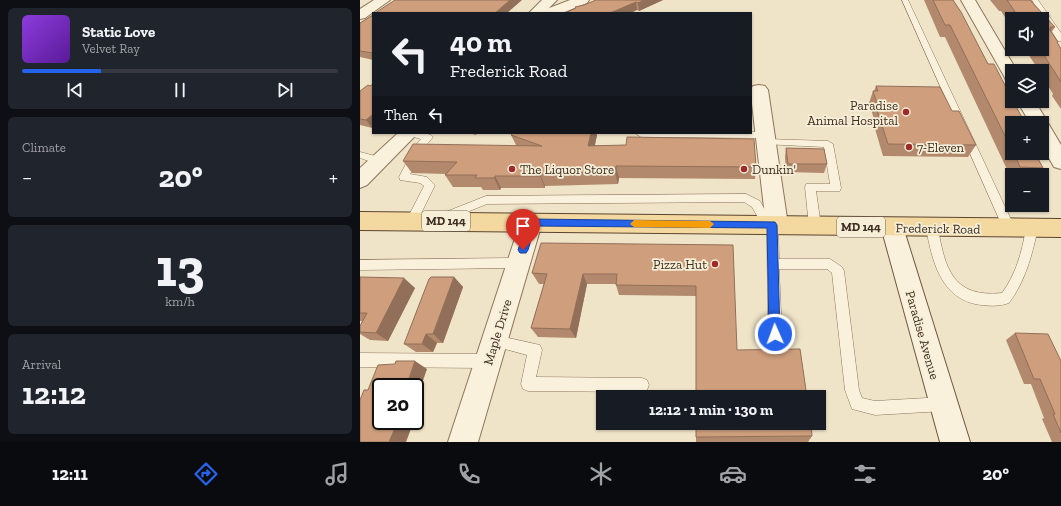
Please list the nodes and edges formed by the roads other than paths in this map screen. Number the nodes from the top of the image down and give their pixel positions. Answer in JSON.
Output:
{"nodes":[{"id":1,"x":382,"y":0,"type":"edge"},
{"id":2,"x":550,"y":0,"type":"edge"},
{"id":3,"x":582,"y":0,"type":"edge"},
{"id":4,"x":905,"y":0,"type":"edge"},
{"id":5,"x":968,"y":0,"type":"edge"},
{"id":6,"x":1035,"y":0,"type":"edge"},
{"id":7,"x":537,"y":12,"type":"edge"},
{"id":8,"x":552,"y":12,"type":"edge"},
{"id":9,"x":360,"y":14,"type":"edge"},
{"id":10,"x":1061,"y":39,"type":"edge"},
{"id":11,"x":1005,"y":64,"type":"edge"},
{"id":12,"x":757,"y":99,"type":"edge"},
{"id":13,"x":408,"y":134,"type":"edge"},
{"id":14,"x":414,"y":134,"type":"edge"},
{"id":15,"x":641,"y":134,"type":"edge"},
{"id":16,"x":766,"y":139,"type":"junction"},
{"id":17,"x":1049,"y":141,"type":"edge"},
{"id":18,"x":360,"y":155,"type":"edge"},
{"id":19,"x":380,"y":160,"type":"junction"},
{"id":20,"x":1061,"y":162,"type":"edge"},
{"id":21,"x":360,"y":180,"type":"edge"},
{"id":22,"x":360,"y":221,"type":"edge"},
{"id":23,"x":412,"y":221,"type":"junction"},
{"id":24,"x":435,"y":221,"type":"junction"},
{"id":25,"x":532,"y":223,"type":"junction"},
{"id":26,"x":772,"y":225,"type":"junction"},
{"id":27,"x":815,"y":226,"type":"junction"},
{"id":28,"x":892,"y":227,"type":"junction"},
{"id":29,"x":932,"y":228,"type":"junction"},
{"id":30,"x":1009,"y":228,"type":"junction"},
{"id":31,"x":1032,"y":228,"type":"junction"},
{"id":32,"x":1061,"y":228,"type":"edge"},
{"id":33,"x":519,"y":263,"type":"junction"},
{"id":34,"x":773,"y":264,"type":"junction"},
{"id":35,"x":360,"y":265,"type":"edge"},
{"id":36,"x":775,"y":334,"type":"dead end"},
{"id":37,"x":492,"y":351,"type":"junction"},
{"id":38,"x":360,"y":360,"type":"edge"},
{"id":39,"x":642,"y":385,"type":"dead end"},
{"id":40,"x":944,"y":404,"type":"junction"},
{"id":41,"x":463,"y":442,"type":"edge"},
{"id":42,"x":955,"y":442,"type":"edge"}],
"edges":[{"from":1,"to":9,"type":"street"},
{"from":2,"to":7,"type":"street"},
{"from":3,"to":8,"type":"street"},
{"from":4,"to":30,"type":"lane"},
{"from":5,"to":11,"type":"street"},
{"from":6,"to":10,"type":"lane"},
{"from":12,"to":16,"type":"street"},
{"from":13,"to":19,"type":"street"},
{"from":14,"to":23,"type":"lane"},
{"from":15,"to":16,"type":"lane"},
{"from":16,"to":26,"type":"street"},
{"from":16,"to":27,"type":"lane"},
{"from":17,"to":20,"type":"street"},
{"from":18,"to":19,"type":"lane"},
{"from":19,"to":21,"type":"street"},
{"from":22,"to":23,"type":"main road","name":"Frederick Road","number":"MD 144"},
{"from":23,"to":24,"type":"main road","name":"Frederick Road","number":"MD 144"},
{"from":24,"to":25,"type":"main road","name":"Frederick Road","number":"MD 144"},
{"from":24,"to":26,"type":"lane"},
{"from":25,"to":26,"type":"main road","name":"Frederick Road","number":"MD 144"},
{"from":25,"to":33,"type":"street","name":"Maple Drive"},
{"from":26,"to":27,"type":"main road","name":"Frederick Road","number":"MD 144"},
{"from":26,"to":34,"type":"lane"},
{"from":27,"to":28,"type":"main road","name":"Frederick Road","number":"MD 144"},
{"from":28,"to":29,"type":"main road","name":"Frederick Road","number":"MD 144"},
{"from":28,"to":40,"type":"street","name":"Paradise Avenue"},
{"from":29,"to":30,"type":"main road","name":"Frederick Road","number":"MD 144"},
{"from":29,"to":31,"type":"lane"},
{"from":30,"to":31,"type":"main road","name":"Frederick Road","number":"MD 144"},
{"from":31,"to":32,"type":"main road","name":"Frederick Road","number":"MD 144"},
{"from":33,"to":35,"type":"lane"},
{"from":33,"to":37,"type":"street","name":"Maple Drive"},
{"from":34,"to":36,"type":"lane"},
{"from":34,"to":40,"type":"lane"},
{"from":37,"to":38,"type":"lane"},
{"from":37,"to":39,"type":"lane"},
{"from":37,"to":41,"type":"street","name":"Maple Drive"},
{"from":40,"to":42,"type":"street","name":"Paradise Avenue"}]}
